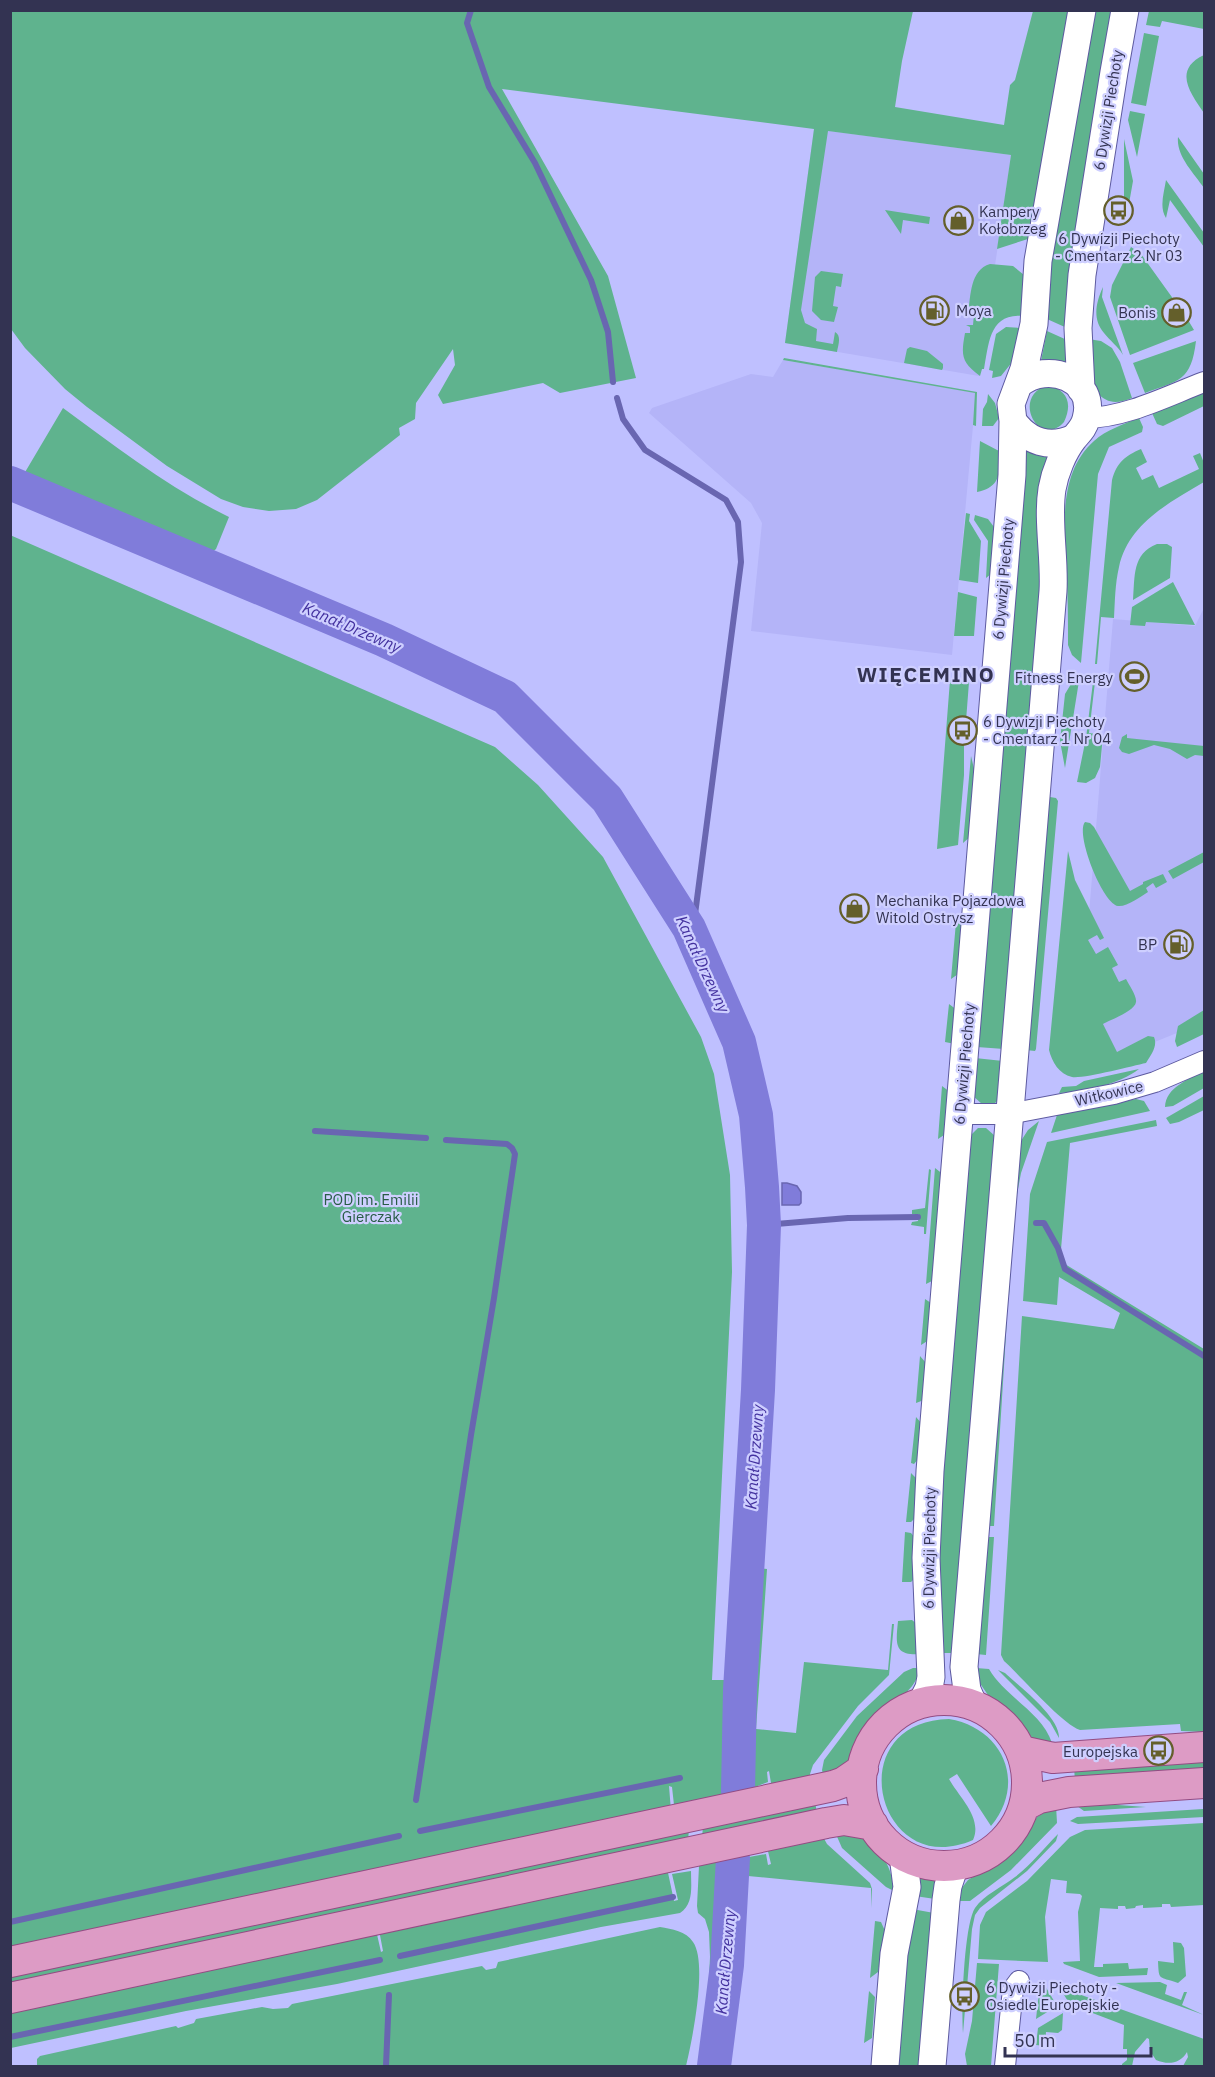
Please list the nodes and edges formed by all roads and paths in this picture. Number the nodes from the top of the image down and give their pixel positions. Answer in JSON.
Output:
{"nodes":[{"id":1,"x":1082,"y":10,"type":"edge"},
{"id":2,"x":1125,"y":10,"type":"edge"},
{"id":3,"x":1204,"y":382,"type":"edge"},
{"id":4,"x":1019,"y":384,"type":"junction"},
{"id":5,"x":1081,"y":389,"type":"junction"},
{"id":6,"x":1013,"y":421,"type":"junction"},
{"id":7,"x":1080,"y":428,"type":"junction"},
{"id":8,"x":1204,"y":1061,"type":"edge"},
{"id":9,"x":960,"y":1114,"type":"junction"},
{"id":10,"x":1009,"y":1114,"type":"junction"},
{"id":11,"x":921,"y":1704,"type":"junction"},
{"id":12,"x":974,"y":1706,"type":"junction"},
{"id":13,"x":1204,"y":1748,"type":"edge"},
{"id":14,"x":1021,"y":1751,"type":"junction"},
{"id":15,"x":863,"y":1769,"type":"junction"},
{"id":16,"x":1204,"y":1783,"type":"edge"},
{"id":17,"x":1024,"y":1806,"type":"junction"},
{"id":18,"x":873,"y":1825,"type":"junction"},
{"id":19,"x":903,"y":1855,"type":"junction"},
{"id":20,"x":955,"y":1865,"type":"junction"},
{"id":21,"x":10,"y":1962,"type":"edge"},
{"id":22,"x":1018,"y":1981,"type":"dead end"},
{"id":23,"x":10,"y":1998,"type":"edge"},
{"id":24,"x":885,"y":2067,"type":"edge"},
{"id":25,"x":932,"y":2067,"type":"edge"},
{"id":26,"x":1005,"y":2067,"type":"edge"}],
"edges":[{"from":1,"to":4,"type":"street","name":"6 Dywizji Piechoty"},
{"from":2,"to":5,"type":"street","name":"6 Dywizji Piechoty"},
{"from":3,"to":7,"type":"street"},
{"from":4,"to":5,"type":"street"},
{"from":4,"to":6,"type":"street","name":"6 Dywizji Piechoty"},
{"from":5,"to":7,"type":"street","name":"6 Dywizji Piechoty"},
{"from":6,"to":7,"type":"street"},
{"from":6,"to":9,"type":"street","name":"6 Dywizji Piechoty"},
{"from":7,"to":10,"type":"street"},
{"from":8,"to":10,"type":"street","name":"Witkowice"},
{"from":9,"to":10,"type":"street","name":"Witkowice"},
{"from":9,"to":11,"type":"street","name":"6 Dywizji Piechoty"},
{"from":10,"to":12,"type":"street"},
{"from":11,"to":12,"type":"main road"},
{"from":11,"to":15,"type":"main road"},
{"from":12,"to":14,"type":"main road"},
{"from":13,"to":14,"type":"main road"},
{"from":14,"to":17,"type":"main road"},
{"from":15,"to":18,"type":"main road"},
{"from":15,"to":21,"type":"main road"},
{"from":16,"to":17,"type":"main road"},
{"from":17,"to":20,"type":"main road"},
{"from":18,"to":19,"type":"main road"},
{"from":18,"to":23,"type":"main road"},
{"from":19,"to":20,"type":"main road"},
{"from":19,"to":24,"type":"street"},
{"from":20,"to":25,"type":"street"},
{"from":22,"to":26,"type":"street"}]}
